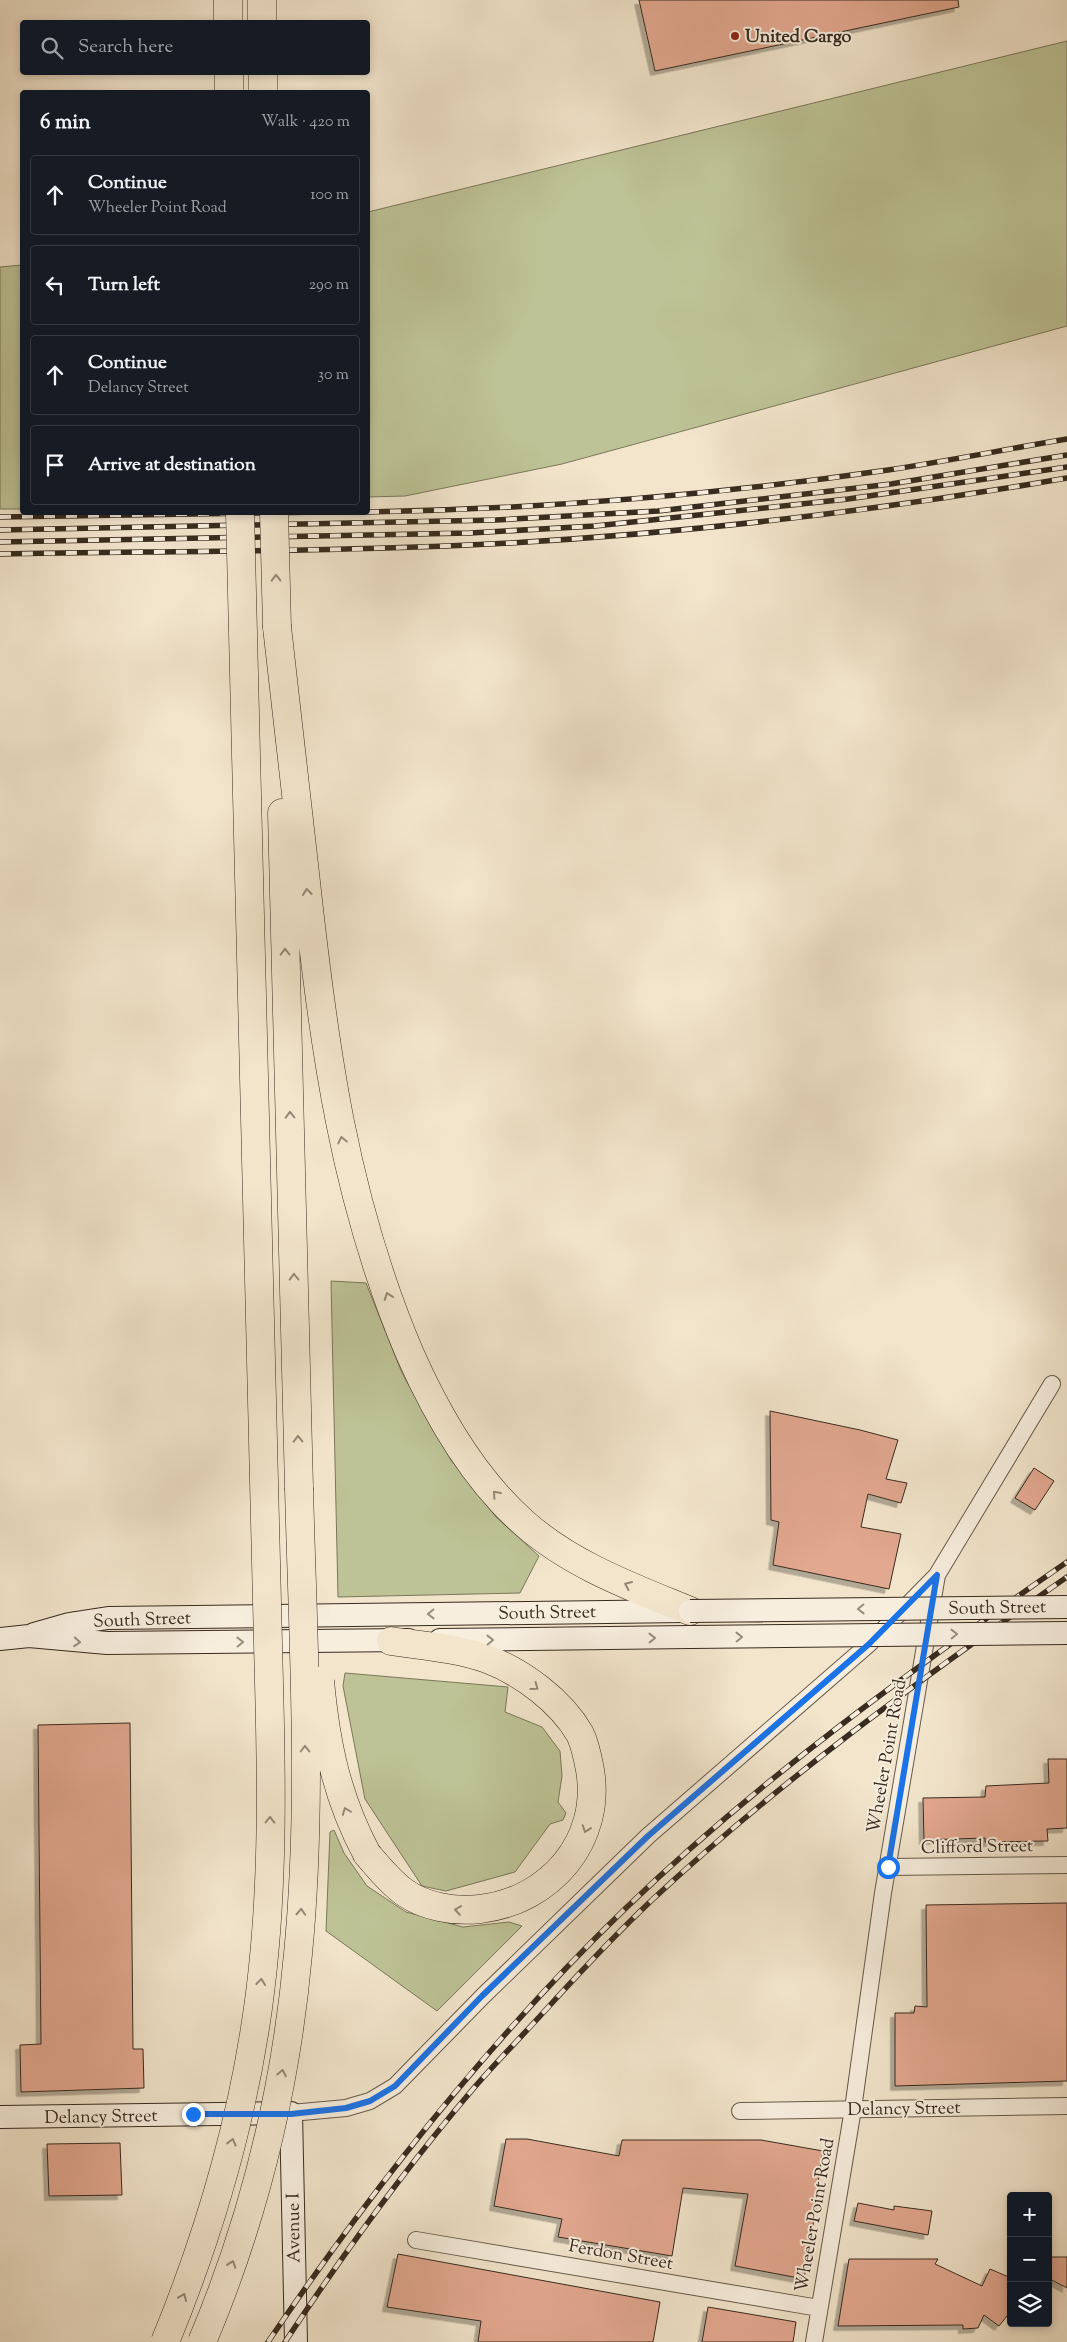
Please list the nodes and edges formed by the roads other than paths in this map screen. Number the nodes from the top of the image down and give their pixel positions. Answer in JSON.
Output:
{"nodes":[{"id":1,"x":228,"y":0,"type":"edge"},
{"id":2,"x":262,"y":0,"type":"edge"},
{"id":3,"x":228,"y":20,"type":"edge"},
{"id":4,"x":262,"y":20,"type":"edge"},
{"id":5,"x":229,"y":75,"type":"edge"},
{"id":6,"x":263,"y":75,"type":"edge"},
{"id":7,"x":229,"y":90,"type":"edge"},
{"id":8,"x":263,"y":90,"type":"edge"},
{"id":9,"x":240,"y":515,"type":"edge"},
{"id":10,"x":274,"y":515,"type":"edge"},
{"id":11,"x":277,"y":627,"type":"junction"},
{"id":12,"x":1052,"y":1384,"type":"dead end"},
{"id":13,"x":299,"y":1488,"type":"junction"},
{"id":14,"x":937,"y":1575,"type":"junction"},
{"id":15,"x":1067,"y":1607,"type":"edge"},
{"id":16,"x":690,"y":1624,"type":"junction"},
{"id":17,"x":1067,"y":1633,"type":"edge"},
{"id":18,"x":29,"y":1636,"type":"junction"},
{"id":19,"x":0,"y":1640,"type":"edge"},
{"id":20,"x":391,"y":1641,"type":"junction"},
{"id":21,"x":1067,"y":1865,"type":"edge"},
{"id":22,"x":888,"y":1867,"type":"junction"},
{"id":23,"x":1067,"y":2106,"type":"edge"},
{"id":24,"x":853,"y":2109,"type":"junction"},
{"id":25,"x":740,"y":2111,"type":"dead end"},
{"id":26,"x":291,"y":2114,"type":"junction"},
{"id":27,"x":0,"y":2117,"type":"edge"},
{"id":28,"x":416,"y":2240,"type":"dead end"},
{"id":29,"x":819,"y":2308,"type":"junction"},
{"id":30,"x":164,"y":2342,"type":"edge"},
{"id":31,"x":202,"y":2342,"type":"edge"},
{"id":32,"x":296,"y":2342,"type":"edge"},
{"id":33,"x":814,"y":2342,"type":"edge"}],
"edges":[{"from":1,"to":3,"type":"highway"},
{"from":2,"to":4,"type":"highway"},
{"from":5,"to":7,"type":"highway"},
{"from":6,"to":8,"type":"highway"},
{"from":30,"to":9,"type":"highway","one_way":true,"bridge":true},
{"from":11,"to":10,"type":"highway","one_way":true,"bridge":true},
{"from":13,"to":11,"type":"highway","one_way":true},
{"from":16,"to":11,"type":"highway","one_way":true},
{"from":12,"to":14,"type":"street","name":"Wheeler Point Road"},
{"from":20,"to":13,"type":"highway","one_way":true,"bridge":true},
{"from":31,"to":13,"type":"highway","one_way":true,"bridge":true},
{"from":14,"to":22,"type":"street","name":"Wheeler Point Road"},
{"from":14,"to":26,"type":"street"},
{"from":15,"to":16,"type":"main road","name":"South Street","one_way":true,"bridge":true},
{"from":16,"to":17,"type":"main road","name":"South Street","one_way":true,"bridge":true},
{"from":16,"to":18,"type":"main road","name":"South Street","one_way":true},
{"from":20,"to":16,"type":"main road","name":"South Street","one_way":true},
{"from":18,"to":19,"type":"main road","name":"South Street"},
{"from":18,"to":20,"type":"main road","name":"South Street","one_way":true},
{"from":21,"to":22,"type":"street","name":"Clifford Street"},
{"from":22,"to":24,"type":"street","name":"Wheeler Point Road"},
{"from":23,"to":24,"type":"street","name":"Delancy Street"},
{"from":24,"to":25,"type":"street","name":"Delancy Street"},
{"from":24,"to":29,"type":"street","name":"Wheeler Point Road"},
{"from":26,"to":27,"type":"main road","name":"Delancy Street"},
{"from":26,"to":32,"type":"main road","name":"Avenue I"},
{"from":28,"to":29,"type":"street","name":"Ferdon Street"},
{"from":29,"to":33,"type":"street","name":"Wheeler Point Road"}]}
